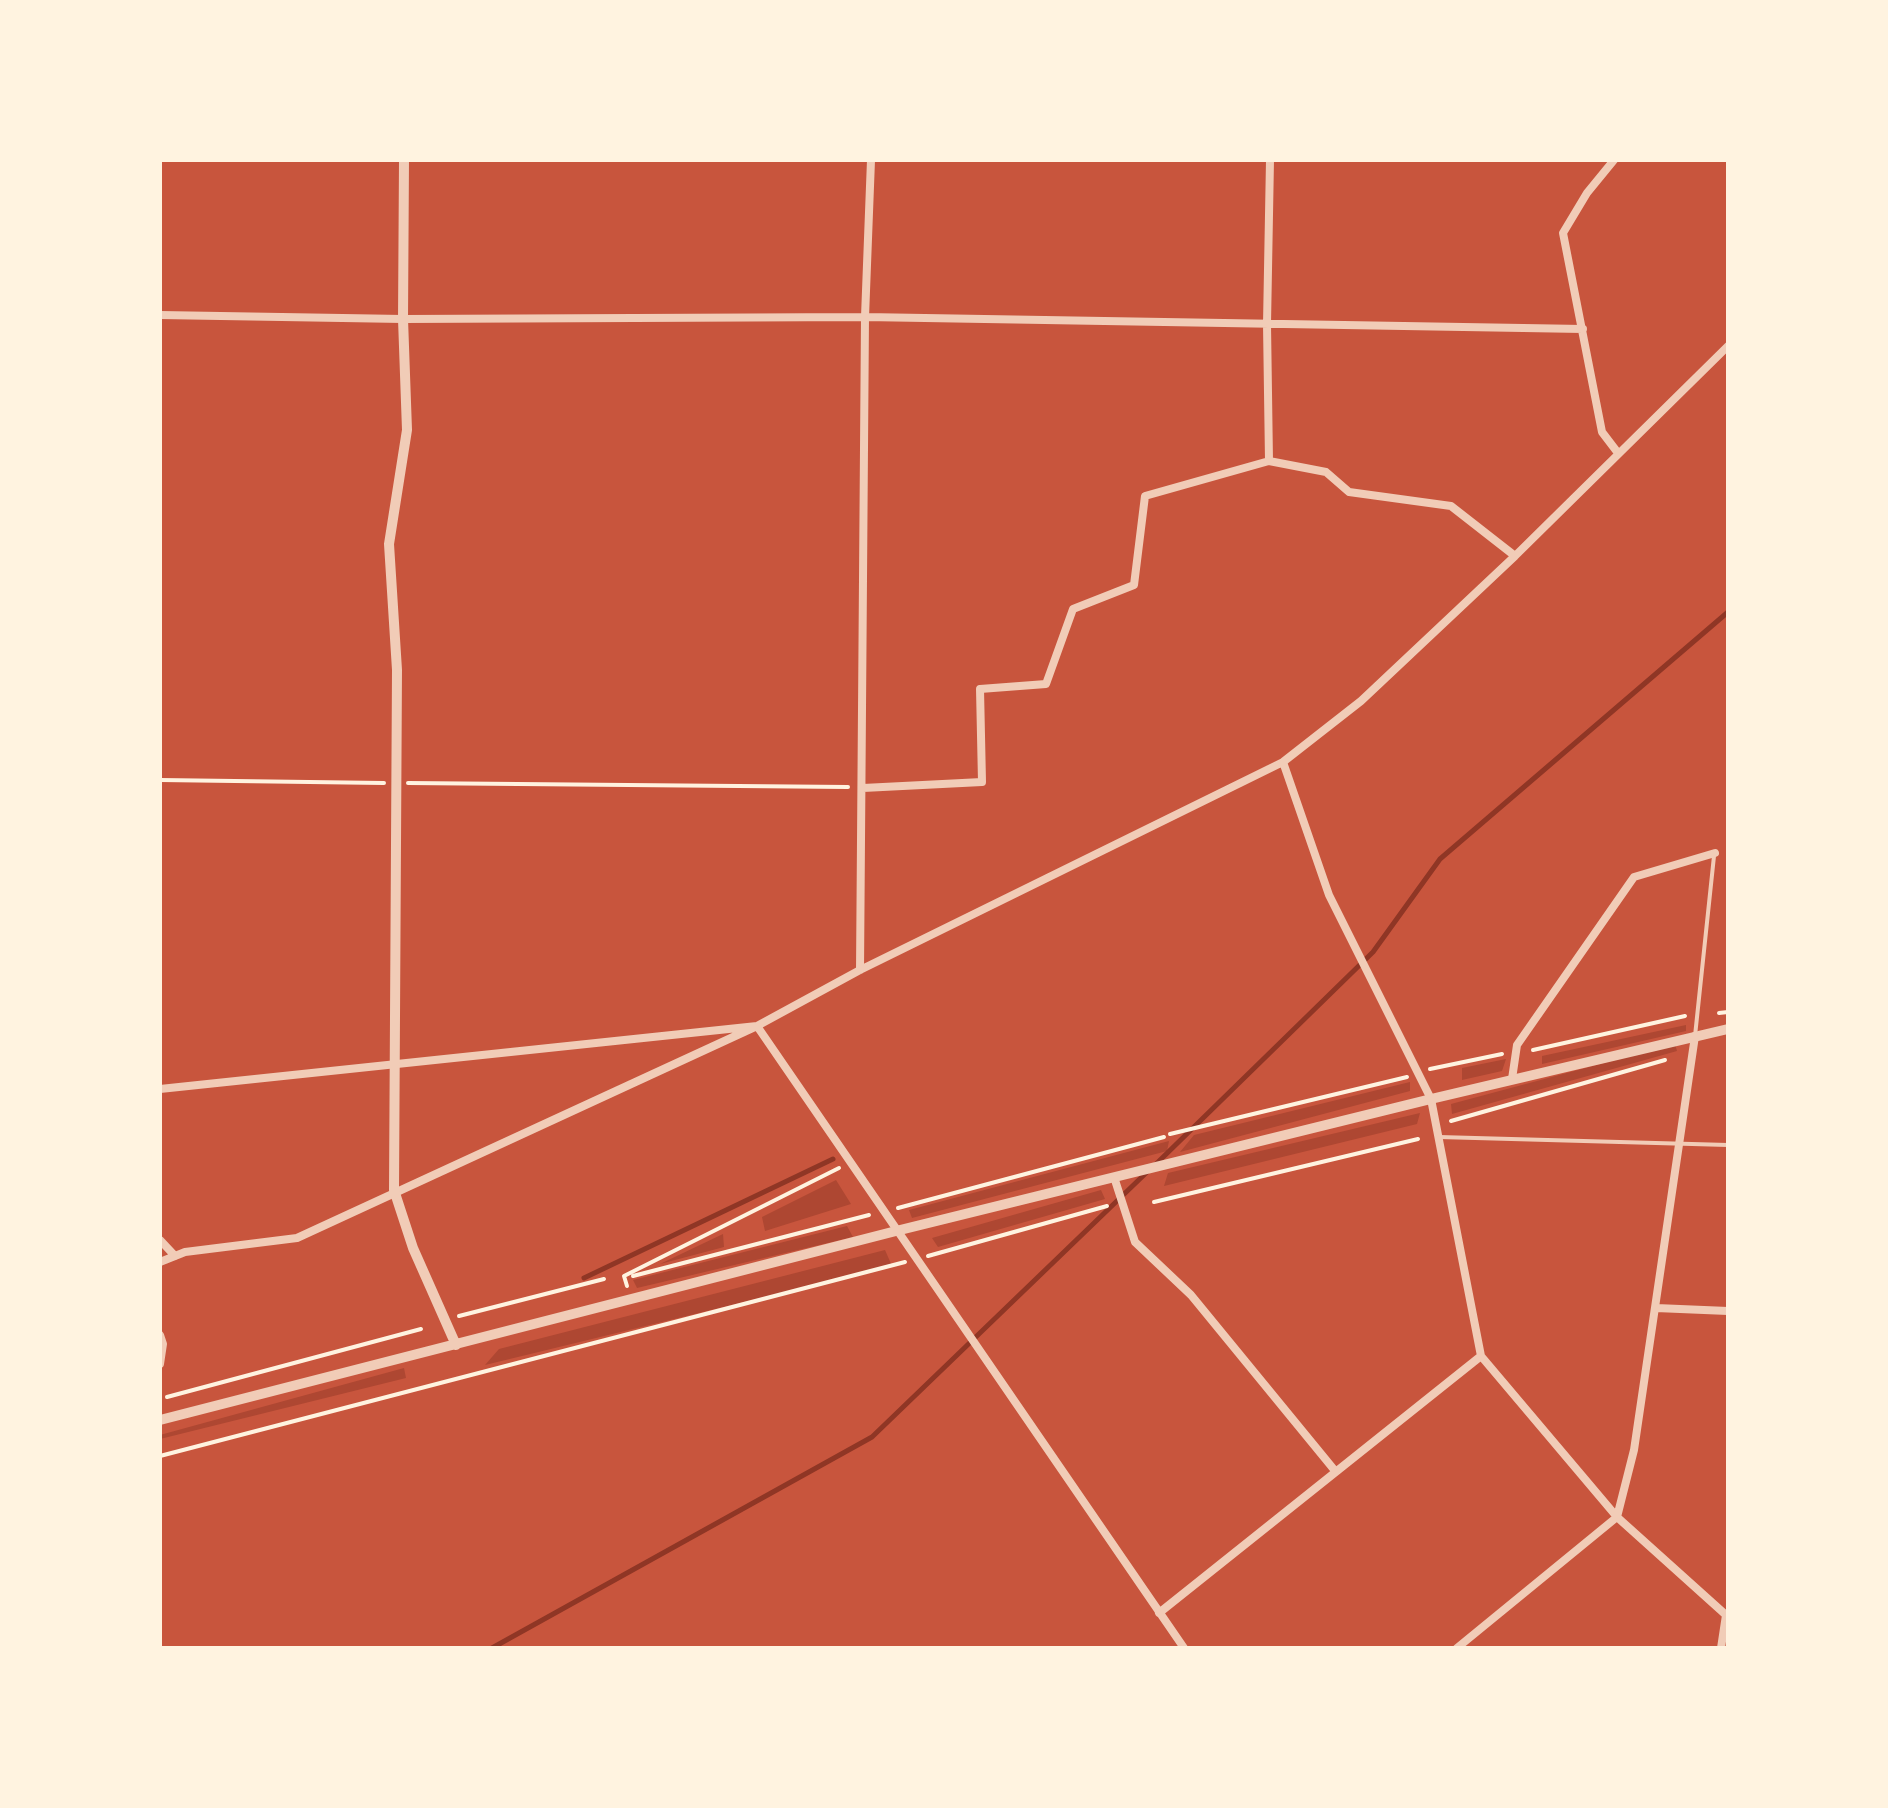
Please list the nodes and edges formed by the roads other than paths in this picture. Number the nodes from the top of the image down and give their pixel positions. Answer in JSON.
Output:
{"nodes":[{"id":1,"x":404,"y":160,"type":"edge"},
{"id":2,"x":872,"y":160,"type":"edge"},
{"id":3,"x":1270,"y":160,"type":"edge"},
{"id":4,"x":1614,"y":160,"type":"edge"},
{"id":5,"x":160,"y":315,"type":"edge"},
{"id":6,"x":865,"y":317,"type":"junction"},
{"id":7,"x":404,"y":320,"type":"junction"},
{"id":8,"x":1266,"y":324,"type":"junction"},
{"id":9,"x":1583,"y":330,"type":"junction"},
{"id":10,"x":1728,"y":346,"type":"edge"},
{"id":11,"x":1618,"y":453,"type":"junction"},
{"id":12,"x":1269,"y":461,"type":"junction"},
{"id":13,"x":1515,"y":556,"type":"junction"},
{"id":14,"x":1283,"y":762,"type":"junction"},
{"id":15,"x":863,"y":788,"type":"junction"},
{"id":16,"x":1715,"y":854,"type":"joint"},
{"id":17,"x":860,"y":970,"type":"junction"},
{"id":18,"x":757,"y":1026,"type":"junction"},
{"id":19,"x":1728,"y":1029,"type":"edge"},
{"id":20,"x":1695,"y":1036,"type":"junction"},
{"id":21,"x":392,"y":1063,"type":"junction"},
{"id":22,"x":1512,"y":1079,"type":"junction"},
{"id":23,"x":160,"y":1089,"type":"edge"},
{"id":24,"x":1431,"y":1098,"type":"junction"},
{"id":25,"x":1438,"y":1137,"type":"junction"},
{"id":26,"x":1680,"y":1144,"type":"junction"},
{"id":27,"x":1728,"y":1145,"type":"edge"},
{"id":28,"x":1114,"y":1177,"type":"junction"},
{"id":29,"x":394,"y":1190,"type":"junction"},
{"id":30,"x":896,"y":1231,"type":"junction"},
{"id":31,"x":160,"y":1240,"type":"edge"},
{"id":32,"x":174,"y":1256,"type":"junction"},
{"id":33,"x":160,"y":1262,"type":"edge"},
{"id":34,"x":1656,"y":1308,"type":"junction"},
{"id":35,"x":1728,"y":1310,"type":"edge"},
{"id":36,"x":160,"y":1336,"type":"edge"},
{"id":37,"x":456,"y":1345,"type":"junction"},
{"id":38,"x":1481,"y":1356,"type":"junction"},
{"id":39,"x":160,"y":1364,"type":"edge"},
{"id":40,"x":160,"y":1420,"type":"edge"},
{"id":41,"x":1336,"y":1472,"type":"junction"},
{"id":42,"x":1617,"y":1517,"type":"junction"},
{"id":43,"x":1158,"y":1614,"type":"junction"},
{"id":44,"x":1184,"y":1648,"type":"edge"},
{"id":45,"x":1457,"y":1648,"type":"edge"},
{"id":46,"x":1721,"y":1648,"type":"edge"}],
"edges":[{"from":1,"to":7,"type":"street"},
{"from":2,"to":6,"type":"street"},
{"from":3,"to":8,"type":"street"},
{"from":4,"to":9,"type":"street"},
{"from":5,"to":7,"type":"street"},
{"from":6,"to":7,"type":"street"},
{"from":6,"to":8,"type":"street"},
{"from":6,"to":15,"type":"street"},
{"from":7,"to":21,"type":"street"},
{"from":8,"to":9,"type":"street"},
{"from":8,"to":12,"type":"street"},
{"from":9,"to":11,"type":"street"},
{"from":10,"to":11,"type":"street"},
{"from":11,"to":13,"type":"street"},
{"from":12,"to":13,"type":"street"},
{"from":12,"to":15,"type":"street"},
{"from":13,"to":14,"type":"street"},
{"from":14,"to":17,"type":"street"},
{"from":14,"to":24,"type":"street"},
{"from":15,"to":17,"type":"street"},
{"from":16,"to":20,"type":"lane"},
{"from":16,"to":22,"type":"street"},
{"from":17,"to":18,"type":"street"},
{"from":18,"to":21,"type":"street"},
{"from":18,"to":29,"type":"street"},
{"from":18,"to":30,"type":"street"},
{"from":19,"to":20,"type":"street"},
{"from":20,"to":22,"type":"street"},
{"from":20,"to":26,"type":"street"},
{"from":21,"to":23,"type":"street"},
{"from":21,"to":29,"type":"street"},
{"from":22,"to":24,"type":"street"},
{"from":24,"to":25,"type":"street"},
{"from":24,"to":28,"type":"street"},
{"from":25,"to":26,"type":"lane"},
{"from":25,"to":38,"type":"street"},
{"from":26,"to":27,"type":"lane"},
{"from":26,"to":34,"type":"street"},
{"from":28,"to":30,"type":"street"},
{"from":28,"to":41,"type":"street"},
{"from":29,"to":32,"type":"street"},
{"from":29,"to":37,"type":"street"},
{"from":30,"to":37,"type":"street"},
{"from":30,"to":43,"type":"street"},
{"from":31,"to":32,"type":"street"},
{"from":32,"to":33,"type":"street"},
{"from":34,"to":35,"type":"street"},
{"from":34,"to":42,"type":"street"},
{"from":36,"to":39,"type":"street"},
{"from":37,"to":40,"type":"street"},
{"from":38,"to":41,"type":"street"},
{"from":38,"to":42,"type":"street"},
{"from":41,"to":43,"type":"street"},
{"from":42,"to":45,"type":"street"},
{"from":42,"to":46,"type":"street"},
{"from":43,"to":44,"type":"street"}]}
